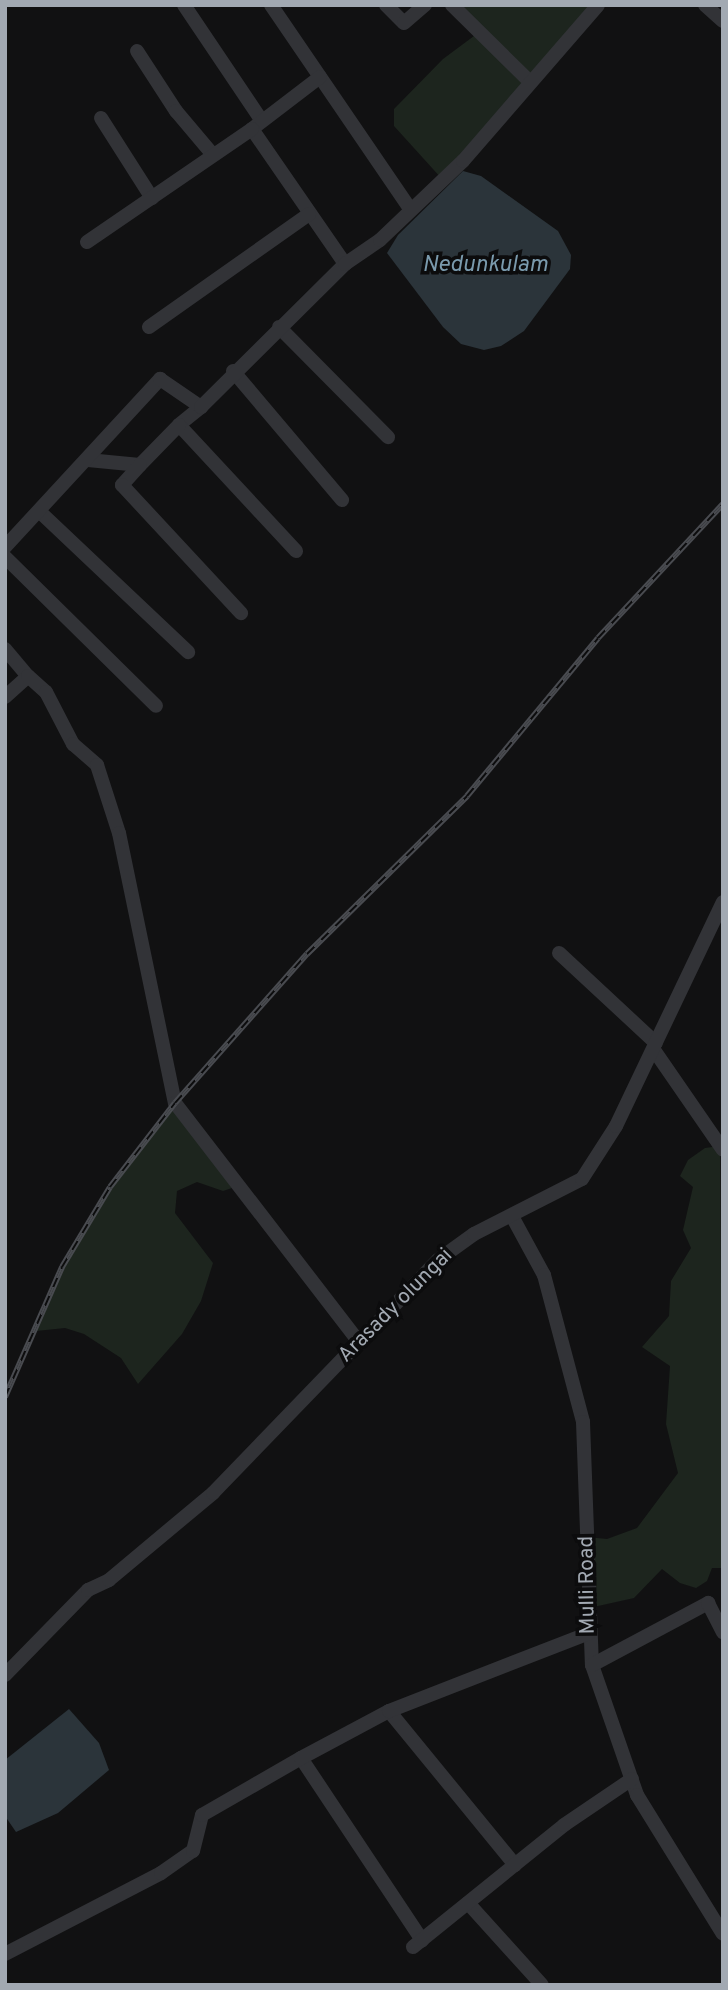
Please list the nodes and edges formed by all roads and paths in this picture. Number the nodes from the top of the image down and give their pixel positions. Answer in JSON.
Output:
{"nodes":[{"id":1,"x":184,"y":5,"type":"edge"},
{"id":2,"x":271,"y":5,"type":"edge"},
{"id":3,"x":386,"y":5,"type":"edge"},
{"id":4,"x":425,"y":5,"type":"edge"},
{"id":5,"x":452,"y":5,"type":"edge"},
{"id":6,"x":598,"y":5,"type":"edge"},
{"id":7,"x":705,"y":5,"type":"edge"},
{"id":8,"x":723,"y":21,"type":"edge"},
{"id":9,"x":137,"y":51,"type":"dead end"},
{"id":10,"x":320,"y":76,"type":"junction"},
{"id":11,"x":529,"y":80,"type":"junction"},
{"id":12,"x":101,"y":118,"type":"dead end"},
{"id":13,"x":256,"y":124,"type":"junction"},
{"id":14,"x":213,"y":155,"type":"junction"},
{"id":15,"x":152,"y":198,"type":"junction"},
{"id":16,"x":410,"y":209,"type":"junction"},
{"id":17,"x":309,"y":214,"type":"junction"},
{"id":18,"x":87,"y":242,"type":"dead end"},
{"id":19,"x":345,"y":264,"type":"junction"},
{"id":20,"x":149,"y":327,"type":"dead end"},
{"id":21,"x":279,"y":327,"type":"junction"},
{"id":22,"x":233,"y":371,"type":"junction"},
{"id":23,"x":201,"y":407,"type":"junction"},
{"id":24,"x":179,"y":425,"type":"junction"},
{"id":25,"x":388,"y":437,"type":"dead end"},
{"id":26,"x":88,"y":460,"type":"junction"},
{"id":27,"x":140,"y":465,"type":"junction"},
{"id":28,"x":342,"y":500,"type":"dead end"},
{"id":29,"x":40,"y":512,"type":"junction"},
{"id":30,"x":5,"y":547,"type":"edge"},
{"id":31,"x":296,"y":551,"type":"dead end"},
{"id":32,"x":5,"y":556,"type":"edge"},
{"id":33,"x":241,"y":613,"type":"dead end"},
{"id":34,"x":5,"y":649,"type":"edge"},
{"id":35,"x":188,"y":652,"type":"dead end"},
{"id":36,"x":28,"y":676,"type":"junction"},
{"id":37,"x":5,"y":697,"type":"edge"},
{"id":38,"x":156,"y":706,"type":"dead end"},
{"id":39,"x":723,"y":902,"type":"edge"},
{"id":40,"x":559,"y":953,"type":"dead end"},
{"id":41,"x":655,"y":1047,"type":"junction"},
{"id":42,"x":723,"y":1150,"type":"edge"},
{"id":43,"x":513,"y":1218,"type":"junction"},
{"id":44,"x":358,"y":1340,"type":"junction"},
{"id":45,"x":723,"y":1632,"type":"edge"},
{"id":46,"x":589,"y":1633,"type":"junction"},
{"id":47,"x":592,"y":1665,"type":"junction"},
{"id":48,"x":5,"y":1675,"type":"edge"},
{"id":49,"x":390,"y":1711,"type":"junction"},
{"id":50,"x":301,"y":1758,"type":"junction"},
{"id":51,"x":632,"y":1779,"type":"junction"},
{"id":52,"x":515,"y":1865,"type":"junction"},
{"id":53,"x":468,"y":1903,"type":"junction"},
{"id":54,"x":723,"y":1934,"type":"edge"},
{"id":55,"x":5,"y":1954,"type":"edge"},
{"id":56,"x":542,"y":1985,"type":"edge"}],
"edges":[{"from":1,"to":13,"type":"street"},
{"from":2,"to":10,"type":"street"},
{"from":3,"to":4,"type":"street"},
{"from":5,"to":11,"type":"street"},
{"from":6,"to":11,"type":"street"},
{"from":7,"to":8,"type":"street"},
{"from":9,"to":14,"type":"street"},
{"from":10,"to":13,"type":"street"},
{"from":10,"to":16,"type":"street"},
{"from":11,"to":16,"type":"street"},
{"from":12,"to":15,"type":"street"},
{"from":13,"to":14,"type":"street"},
{"from":13,"to":17,"type":"street"},
{"from":14,"to":15,"type":"street"},
{"from":15,"to":18,"type":"street"},
{"from":16,"to":19,"type":"street"},
{"from":17,"to":19,"type":"street"},
{"from":17,"to":20,"type":"street"},
{"from":19,"to":21,"type":"street"},
{"from":21,"to":22,"type":"street"},
{"from":21,"to":25,"type":"street"},
{"from":22,"to":23,"type":"street"},
{"from":22,"to":28,"type":"street"},
{"from":23,"to":24,"type":"street"},
{"from":23,"to":26,"type":"street"},
{"from":24,"to":27,"type":"street"},
{"from":24,"to":31,"type":"street"},
{"from":26,"to":27,"type":"street"},
{"from":26,"to":29,"type":"street"},
{"from":27,"to":33,"type":"street"},
{"from":29,"to":30,"type":"street"},
{"from":29,"to":35,"type":"street"},
{"from":32,"to":38,"type":"street"},
{"from":34,"to":36,"type":"street"},
{"from":36,"to":37,"type":"street"},
{"from":36,"to":44,"type":"street"},
{"from":39,"to":41,"type":"street","name":"Arasady olungai"},
{"from":40,"to":41,"type":"street"},
{"from":41,"to":42,"type":"street"},
{"from":41,"to":43,"type":"street","name":"Arasady olungai"},
{"from":43,"to":44,"type":"street","name":"Arasady olungai"},
{"from":43,"to":46,"type":"street","name":"Mulli Road"},
{"from":44,"to":48,"type":"street","name":"Arasady olungai"},
{"from":45,"to":47,"type":"street"},
{"from":46,"to":47,"type":"street","name":"Mulli Road"},
{"from":46,"to":49,"type":"street"},
{"from":47,"to":51,"type":"street","name":"Mulli Road"},
{"from":49,"to":50,"type":"street"},
{"from":49,"to":52,"type":"street"},
{"from":50,"to":53,"type":"street"},
{"from":50,"to":55,"type":"street"},
{"from":51,"to":52,"type":"street"},
{"from":51,"to":54,"type":"street","name":"Mulli Road"},
{"from":52,"to":53,"type":"street"},
{"from":53,"to":56,"type":"street"}]}
